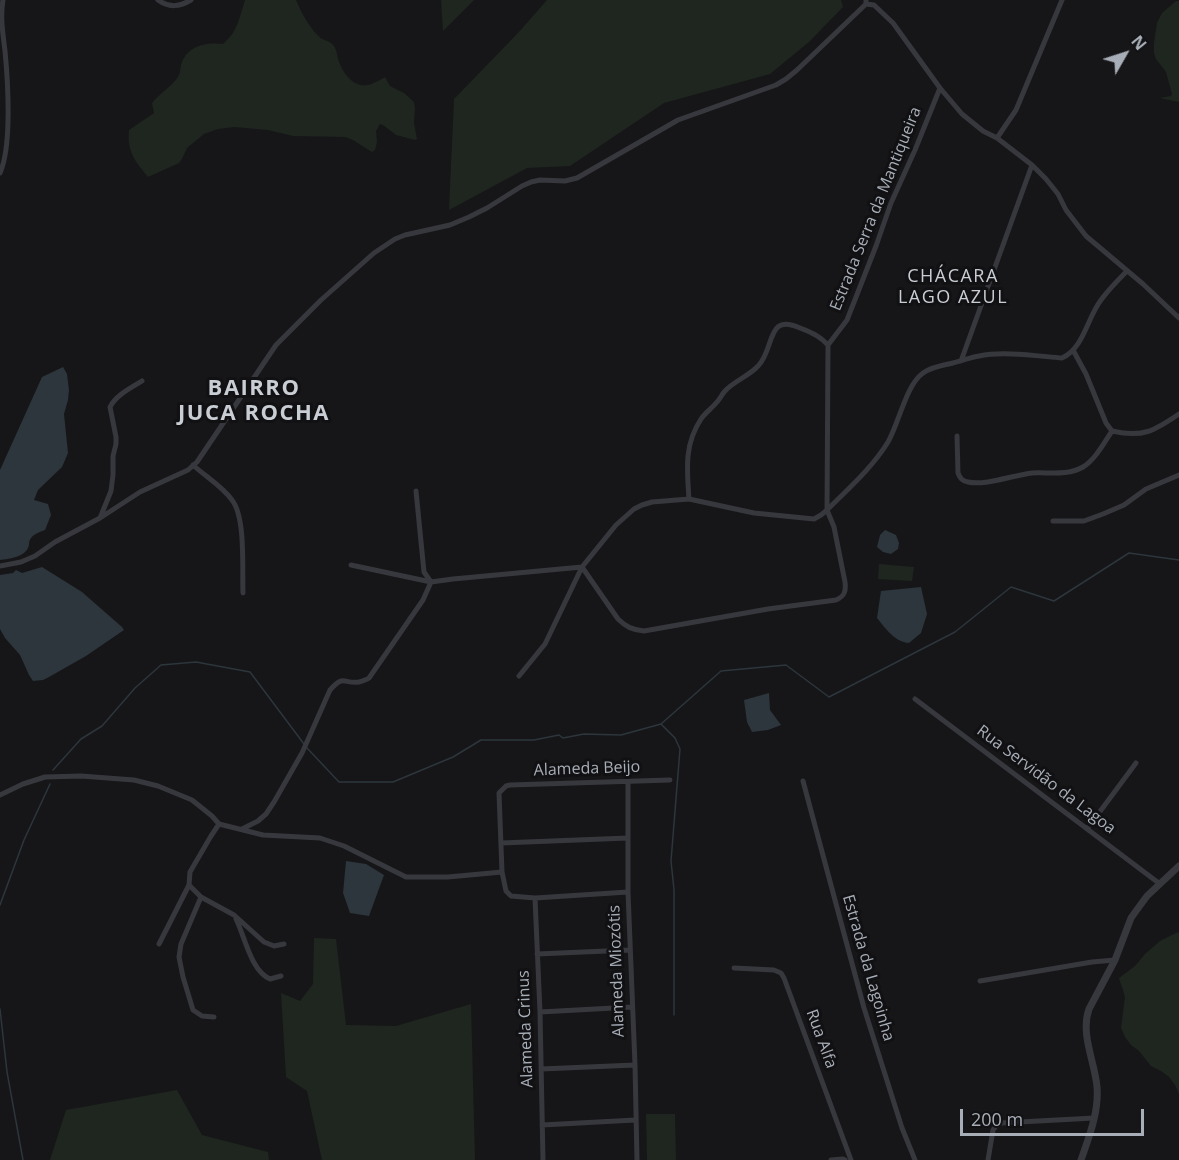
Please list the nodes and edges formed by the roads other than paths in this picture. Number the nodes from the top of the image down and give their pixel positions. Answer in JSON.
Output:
{"nodes":[{"id":1,"x":3,"y":0,"type":"edge"},
{"id":2,"x":158,"y":0,"type":"edge"},
{"id":3,"x":191,"y":0,"type":"edge"},
{"id":4,"x":1062,"y":0,"type":"edge"},
{"id":5,"x":866,"y":2,"type":"edge"},
{"id":6,"x":940,"y":88,"type":"junction"},
{"id":7,"x":997,"y":138,"type":"junction"},
{"id":8,"x":1032,"y":165,"type":"junction"},
{"id":9,"x":0,"y":173,"type":"edge"},
{"id":10,"x":1127,"y":271,"type":"junction"},
{"id":11,"x":1179,"y":318,"type":"edge"},
{"id":12,"x":828,"y":345,"type":"junction"},
{"id":13,"x":1073,"y":350,"type":"junction"},
{"id":14,"x":961,"y":361,"type":"junction"},
{"id":15,"x":142,"y":381,"type":"dead end"},
{"id":16,"x":1179,"y":414,"type":"edge"},
{"id":17,"x":1112,"y":431,"type":"junction"},
{"id":18,"x":957,"y":436,"type":"dead end"},
{"id":19,"x":193,"y":465,"type":"junction"},
{"id":20,"x":1179,"y":475,"type":"edge"},
{"id":21,"x":416,"y":491,"type":"dead end"},
{"id":22,"x":689,"y":499,"type":"junction"},
{"id":23,"x":827,"y":510,"type":"junction"},
{"id":24,"x":100,"y":518,"type":"junction"},
{"id":25,"x":1053,"y":521,"type":"dead end"},
{"id":26,"x":351,"y":565,"type":"dead end"},
{"id":27,"x":0,"y":566,"type":"edge"},
{"id":28,"x":582,"y":567,"type":"junction"},
{"id":29,"x":431,"y":582,"type":"junction"},
{"id":30,"x":243,"y":593,"type":"dead end"},
{"id":31,"x":519,"y":676,"type":"dead end"},
{"id":32,"x":915,"y":699,"type":"dead end"},
{"id":33,"x":1136,"y":763,"type":"dead end"},
{"id":34,"x":670,"y":780,"type":"dead end"},
{"id":35,"x":803,"y":781,"type":"dead end"},
{"id":36,"x":628,"y":782,"type":"junction"},
{"id":37,"x":0,"y":795,"type":"edge"},
{"id":38,"x":219,"y":824,"type":"junction"},
{"id":39,"x":242,"y":829,"type":"junction"},
{"id":40,"x":1087,"y":829,"type":"junction"},
{"id":41,"x":628,"y":838,"type":"junction"},
{"id":42,"x":501,"y":843,"type":"junction"},
{"id":43,"x":1179,"y":866,"type":"edge"},
{"id":44,"x":502,"y":872,"type":"junction"},
{"id":45,"x":1160,"y":884,"type":"junction"},
{"id":46,"x":189,"y":885,"type":"junction"},
{"id":47,"x":628,"y":892,"type":"junction"},
{"id":48,"x":201,"y":897,"type":"junction"},
{"id":49,"x":535,"y":898,"type":"junction"},
{"id":50,"x":234,"y":915,"type":"junction"},
{"id":51,"x":159,"y":944,"type":"dead end"},
{"id":52,"x":284,"y":944,"type":"dead end"},
{"id":53,"x":630,"y":950,"type":"junction"},
{"id":54,"x":537,"y":954,"type":"junction"},
{"id":55,"x":1115,"y":960,"type":"junction"},
{"id":56,"x":734,"y":968,"type":"dead end"},
{"id":57,"x":281,"y":976,"type":"dead end"},
{"id":58,"x":980,"y":981,"type":"dead end"},
{"id":59,"x":632,"y":1006,"type":"junction"},
{"id":60,"x":540,"y":1012,"type":"junction"},
{"id":61,"x":214,"y":1017,"type":"dead end"},
{"id":62,"x":635,"y":1065,"type":"junction"},
{"id":63,"x":541,"y":1069,"type":"junction"},
{"id":64,"x":1094,"y":1118,"type":"junction"},
{"id":65,"x":635,"y":1120,"type":"junction"},
{"id":66,"x":542,"y":1125,"type":"junction"},
{"id":67,"x":543,"y":1160,"type":"edge"},
{"id":68,"x":637,"y":1160,"type":"edge"},
{"id":69,"x":831,"y":1160,"type":"edge"},
{"id":70,"x":845,"y":1160,"type":"edge"},
{"id":71,"x":851,"y":1160,"type":"edge"},
{"id":72,"x":915,"y":1160,"type":"edge"},
{"id":73,"x":988,"y":1160,"type":"edge"},
{"id":74,"x":1081,"y":1160,"type":"edge"}],
"edges":[{"from":1,"to":9,"type":"street"},
{"from":2,"to":3,"type":"street"},
{"from":4,"to":7,"type":"street"},
{"from":5,"to":6,"type":"street"},
{"from":5,"to":19,"type":"street"},
{"from":6,"to":7,"type":"street"},
{"from":6,"to":12,"type":"street","name":"Estrada Serra da Mantiqueira"},
{"from":7,"to":8,"type":"street"},
{"from":8,"to":10,"type":"street"},
{"from":8,"to":14,"type":"street"},
{"from":10,"to":11,"type":"street"},
{"from":10,"to":13,"type":"street"},
{"from":12,"to":22,"type":"street"},
{"from":12,"to":23,"type":"street"},
{"from":13,"to":14,"type":"street"},
{"from":13,"to":17,"type":"street"},
{"from":14,"to":23,"type":"street"},
{"from":15,"to":24,"type":"street"},
{"from":16,"to":17,"type":"street"},
{"from":17,"to":18,"type":"street"},
{"from":19,"to":24,"type":"street"},
{"from":19,"to":30,"type":"street"},
{"from":20,"to":25,"type":"street"},
{"from":21,"to":29,"type":"street"},
{"from":22,"to":23,"type":"street"},
{"from":22,"to":28,"type":"street"},
{"from":23,"to":28,"type":"street"},
{"from":24,"to":27,"type":"street"},
{"from":26,"to":29,"type":"street"},
{"from":28,"to":29,"type":"street"},
{"from":28,"to":31,"type":"street"},
{"from":29,"to":39,"type":"street"},
{"from":32,"to":40,"type":"street","name":"Rua Servidão da Lagoa"},
{"from":33,"to":40,"type":"street"},
{"from":34,"to":36,"type":"street","name":"Alameda Beijo"},
{"from":35,"to":72,"type":"street","name":"Estrada da Lagoinha"},
{"from":36,"to":41,"type":"street","name":"Alameda Miozótis"},
{"from":36,"to":42,"type":"street","name":"Alameda Beijo"},
{"from":37,"to":38,"type":"street"},
{"from":38,"to":39,"type":"street"},
{"from":38,"to":46,"type":"street"},
{"from":39,"to":44,"type":"street"},
{"from":40,"to":45,"type":"street","name":"Rua Servidão da Lagoa"},
{"from":41,"to":42,"type":"street"},
{"from":41,"to":47,"type":"street","name":"Alameda Miozótis"},
{"from":42,"to":44,"type":"street"},
{"from":43,"to":45,"type":"street"},
{"from":44,"to":49,"type":"street"},
{"from":45,"to":55,"type":"street"},
{"from":46,"to":48,"type":"street"},
{"from":46,"to":51,"type":"street"},
{"from":47,"to":49,"type":"street"},
{"from":47,"to":53,"type":"street","name":"Alameda Miozótis"},
{"from":48,"to":50,"type":"street"},
{"from":48,"to":61,"type":"street"},
{"from":49,"to":54,"type":"street","name":"Alameda Crinus"},
{"from":50,"to":52,"type":"street"},
{"from":50,"to":57,"type":"street"},
{"from":53,"to":54,"type":"street"},
{"from":53,"to":59,"type":"street","name":"Alameda Miozótis"},
{"from":54,"to":60,"type":"street","name":"Alameda Crinus"},
{"from":55,"to":58,"type":"street"},
{"from":55,"to":64,"type":"street"},
{"from":56,"to":71,"type":"street","name":"Rua Alfa"},
{"from":59,"to":60,"type":"street"},
{"from":59,"to":62,"type":"street","name":"Alameda Miozótis"},
{"from":60,"to":63,"type":"street","name":"Alameda Crinus"},
{"from":62,"to":63,"type":"street"},
{"from":62,"to":65,"type":"street","name":"Alameda Miozótis"},
{"from":63,"to":66,"type":"street","name":"Alameda Crinus"},
{"from":64,"to":73,"type":"street"},
{"from":64,"to":74,"type":"street"},
{"from":65,"to":66,"type":"street"},
{"from":65,"to":68,"type":"street","name":"Alameda Miozótis"},
{"from":66,"to":67,"type":"street","name":"Alameda Crinus"},
{"from":69,"to":70,"type":"street"}]}
